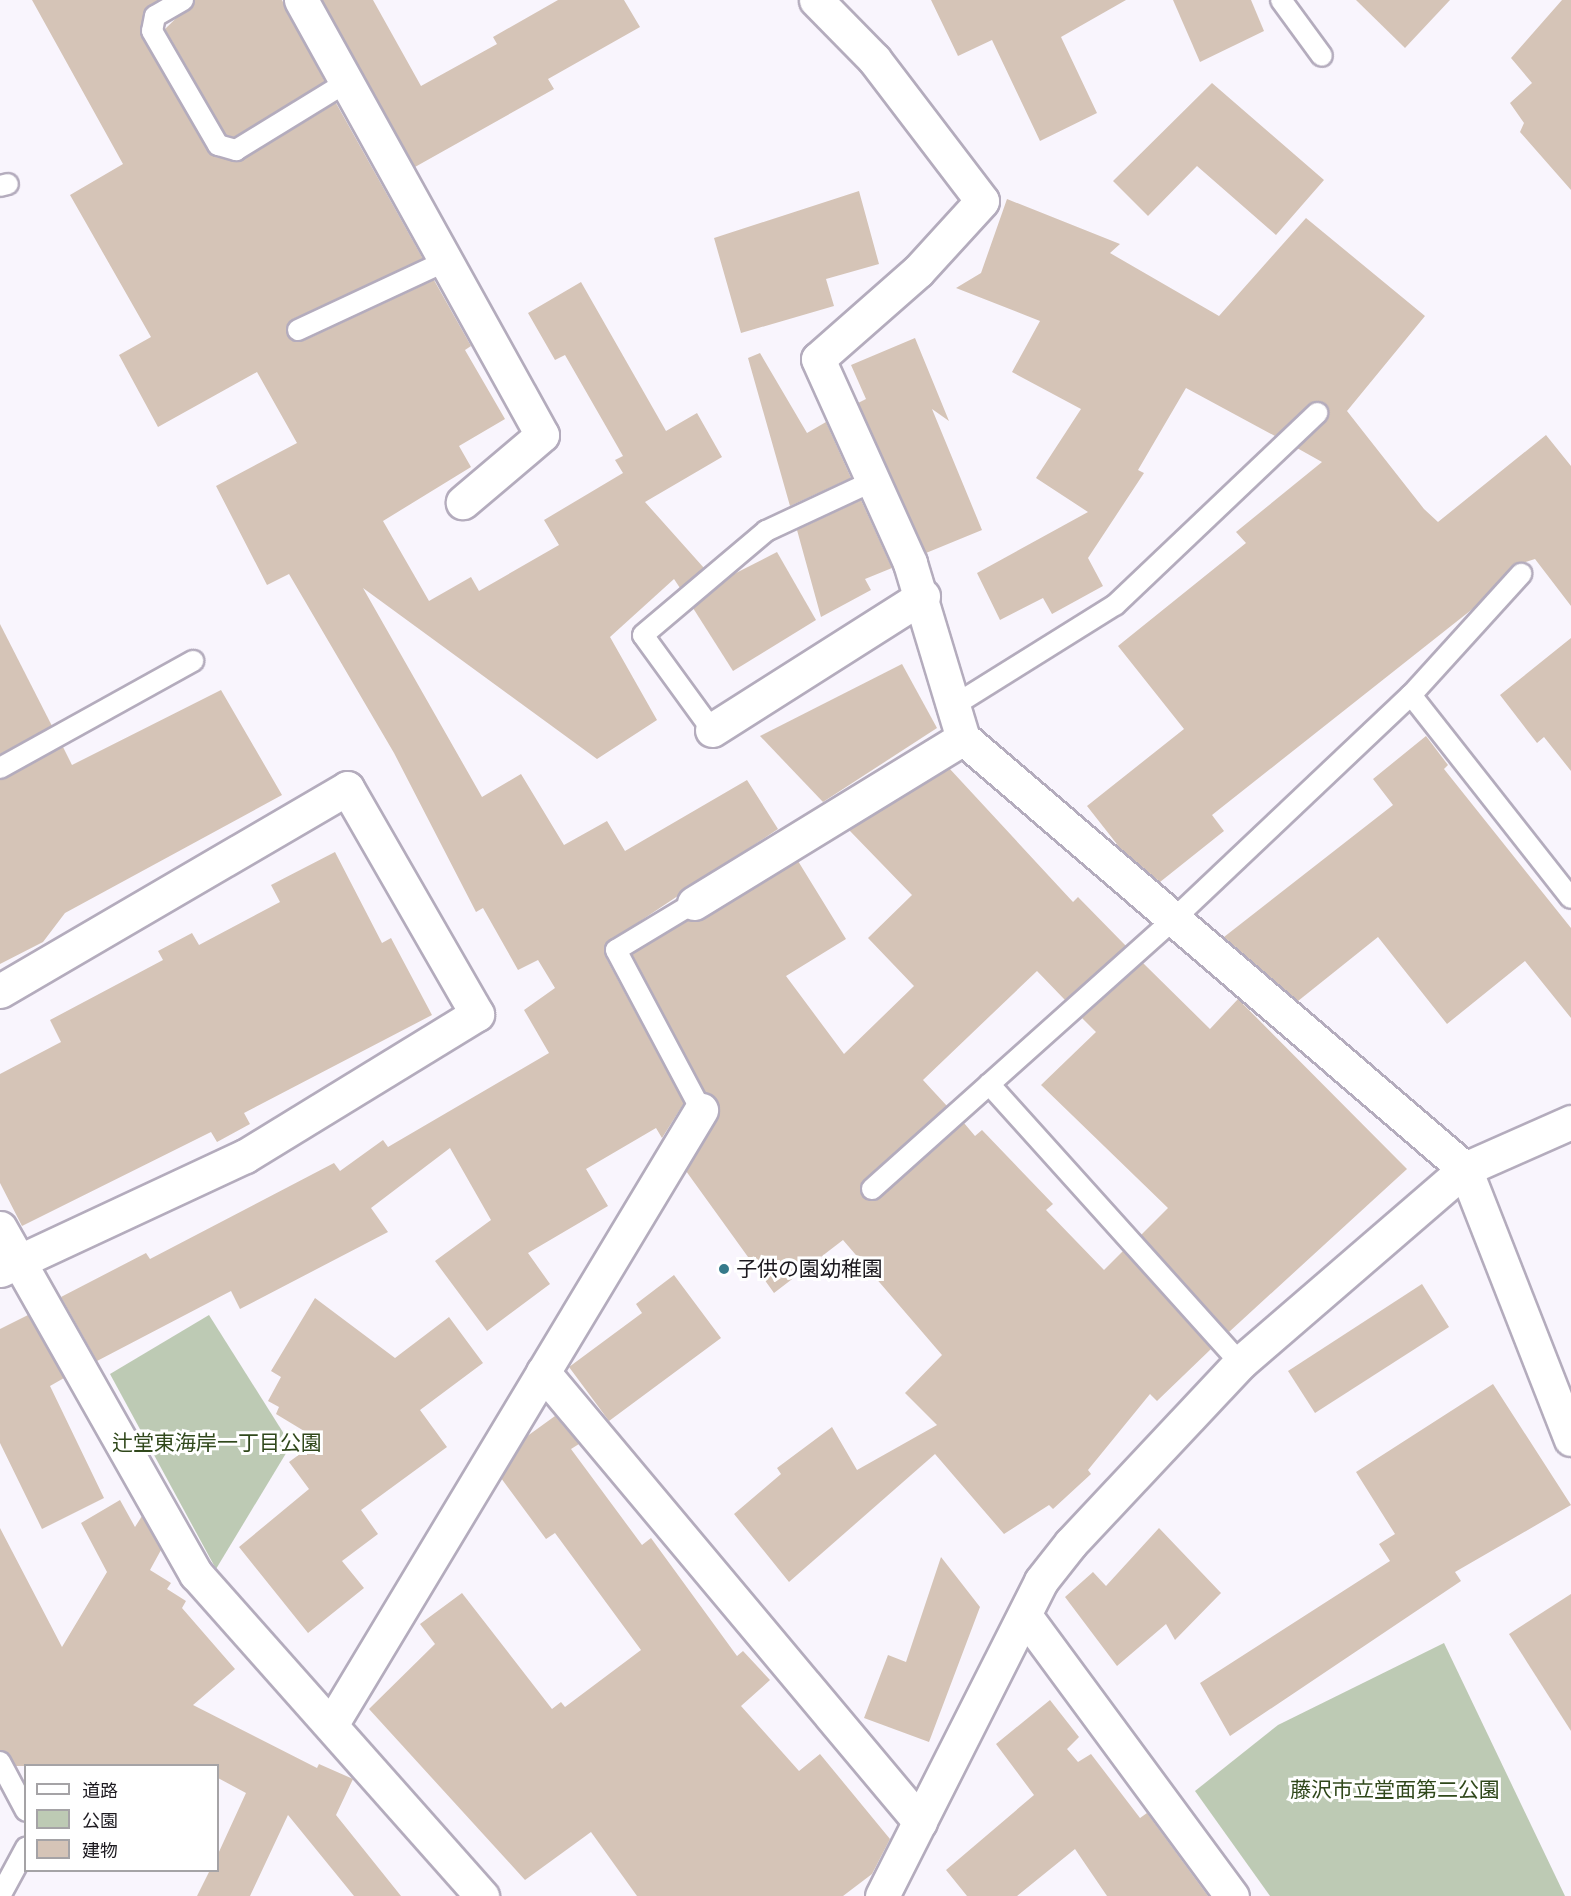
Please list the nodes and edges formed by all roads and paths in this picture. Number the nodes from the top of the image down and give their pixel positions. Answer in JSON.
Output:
{"nodes":[{"id":1,"x":183,"y":0,"type":"edge"},
{"id":2,"x":301,"y":0,"type":"edge"},
{"id":3,"x":816,"y":0,"type":"edge"},
{"id":4,"x":1281,"y":0,"type":"edge"},
{"id":5,"x":1322,"y":56,"type":"dead end"},
{"id":6,"x":347,"y":82,"type":"junction"},
{"id":7,"x":446,"y":261,"type":"junction"},
{"id":8,"x":298,"y":330,"type":"dead end"},
{"id":9,"x":1317,"y":413,"type":"dead end"},
{"id":10,"x":873,"y":481,"type":"junction"},
{"id":11,"x":463,"y":502,"type":"dead end"},
{"id":12,"x":1521,"y":574,"type":"dead end"},
{"id":13,"x":923,"y":596,"type":"junction"},
{"id":14,"x":193,"y":661,"type":"dead end"},
{"id":15,"x":1411,"y":695,"type":"junction"},
{"id":16,"x":950,"y":708,"type":"junction"},
{"id":17,"x":712,"y":730,"type":"joint"},
{"id":18,"x":963,"y":738,"type":"junction"},
{"id":19,"x":0,"y":768,"type":"edge"},
{"id":20,"x":1571,"y":898,"type":"edge"},
{"id":21,"x":694,"y":903,"type":"joint"},
{"id":22,"x":1175,"y":918,"type":"junction"},
{"id":23,"x":0,"y":991,"type":"edge"},
{"id":24,"x":989,"y":1084,"type":"junction"},
{"id":25,"x":701,"y":1110,"type":"joint"},
{"id":26,"x":1571,"y":1122,"type":"edge"},
{"id":27,"x":1465,"y":1169,"type":"junction"},
{"id":28,"x":872,"y":1189,"type":"dead end"},
{"id":29,"x":0,"y":1228,"type":"edge"},
{"id":30,"x":9,"y":1266,"type":"edge"},
{"id":31,"x":1240,"y":1363,"type":"junction"},
{"id":32,"x":543,"y":1372,"type":"junction"},
{"id":33,"x":1571,"y":1439,"type":"edge"},
{"id":34,"x":1026,"y":1617,"type":"junction"},
{"id":35,"x":331,"y":1725,"type":"junction"},
{"id":36,"x":0,"y":1762,"type":"edge"},
{"id":37,"x":24,"y":1807,"type":"edge"},
{"id":38,"x":920,"y":1822,"type":"junction"},
{"id":39,"x":24,"y":1852,"type":"edge"},
{"id":40,"x":0,"y":1896,"type":"edge"},
{"id":41,"x":482,"y":1896,"type":"edge"},
{"id":42,"x":882,"y":1896,"type":"edge"},
{"id":43,"x":1232,"y":1896,"type":"edge"}],
"edges":[{"from":1,"to":6,"type":"lane"},
{"from":2,"to":6,"type":"street"},
{"from":3,"to":10,"type":"street"},
{"from":4,"to":5,"type":"lane"},
{"from":6,"to":7,"type":"street"},
{"from":7,"to":8,"type":"lane"},
{"from":7,"to":11,"type":"street"},
{"from":9,"to":16,"type":"lane"},
{"from":10,"to":13,"type":"street"},
{"from":10,"to":17,"type":"lane"},
{"from":12,"to":15,"type":"lane"},
{"from":13,"to":16,"type":"street"},
{"from":13,"to":17,"type":"street"},
{"from":14,"to":19,"type":"lane"},
{"from":15,"to":20,"type":"lane"},
{"from":15,"to":22,"type":"lane"},
{"from":16,"to":18,"type":"street"},
{"from":18,"to":21,"type":"street"},
{"from":18,"to":22,"type":"street"},
{"from":21,"to":25,"type":"lane"},
{"from":22,"to":24,"type":"lane"},
{"from":22,"to":27,"type":"street"},
{"from":23,"to":30,"type":"street"},
{"from":24,"to":28,"type":"lane"},
{"from":24,"to":31,"type":"lane"},
{"from":25,"to":32,"type":"street"},
{"from":26,"to":27,"type":"street"},
{"from":27,"to":31,"type":"street"},
{"from":27,"to":33,"type":"street"},
{"from":29,"to":30,"type":"street"},
{"from":30,"to":35,"type":"street"},
{"from":31,"to":34,"type":"street"},
{"from":32,"to":35,"type":"street"},
{"from":32,"to":38,"type":"street"},
{"from":34,"to":38,"type":"street"},
{"from":34,"to":43,"type":"street"},
{"from":35,"to":41,"type":"street"},
{"from":36,"to":37,"type":"lane"},
{"from":38,"to":42,"type":"street"},
{"from":39,"to":40,"type":"lane"}]}
